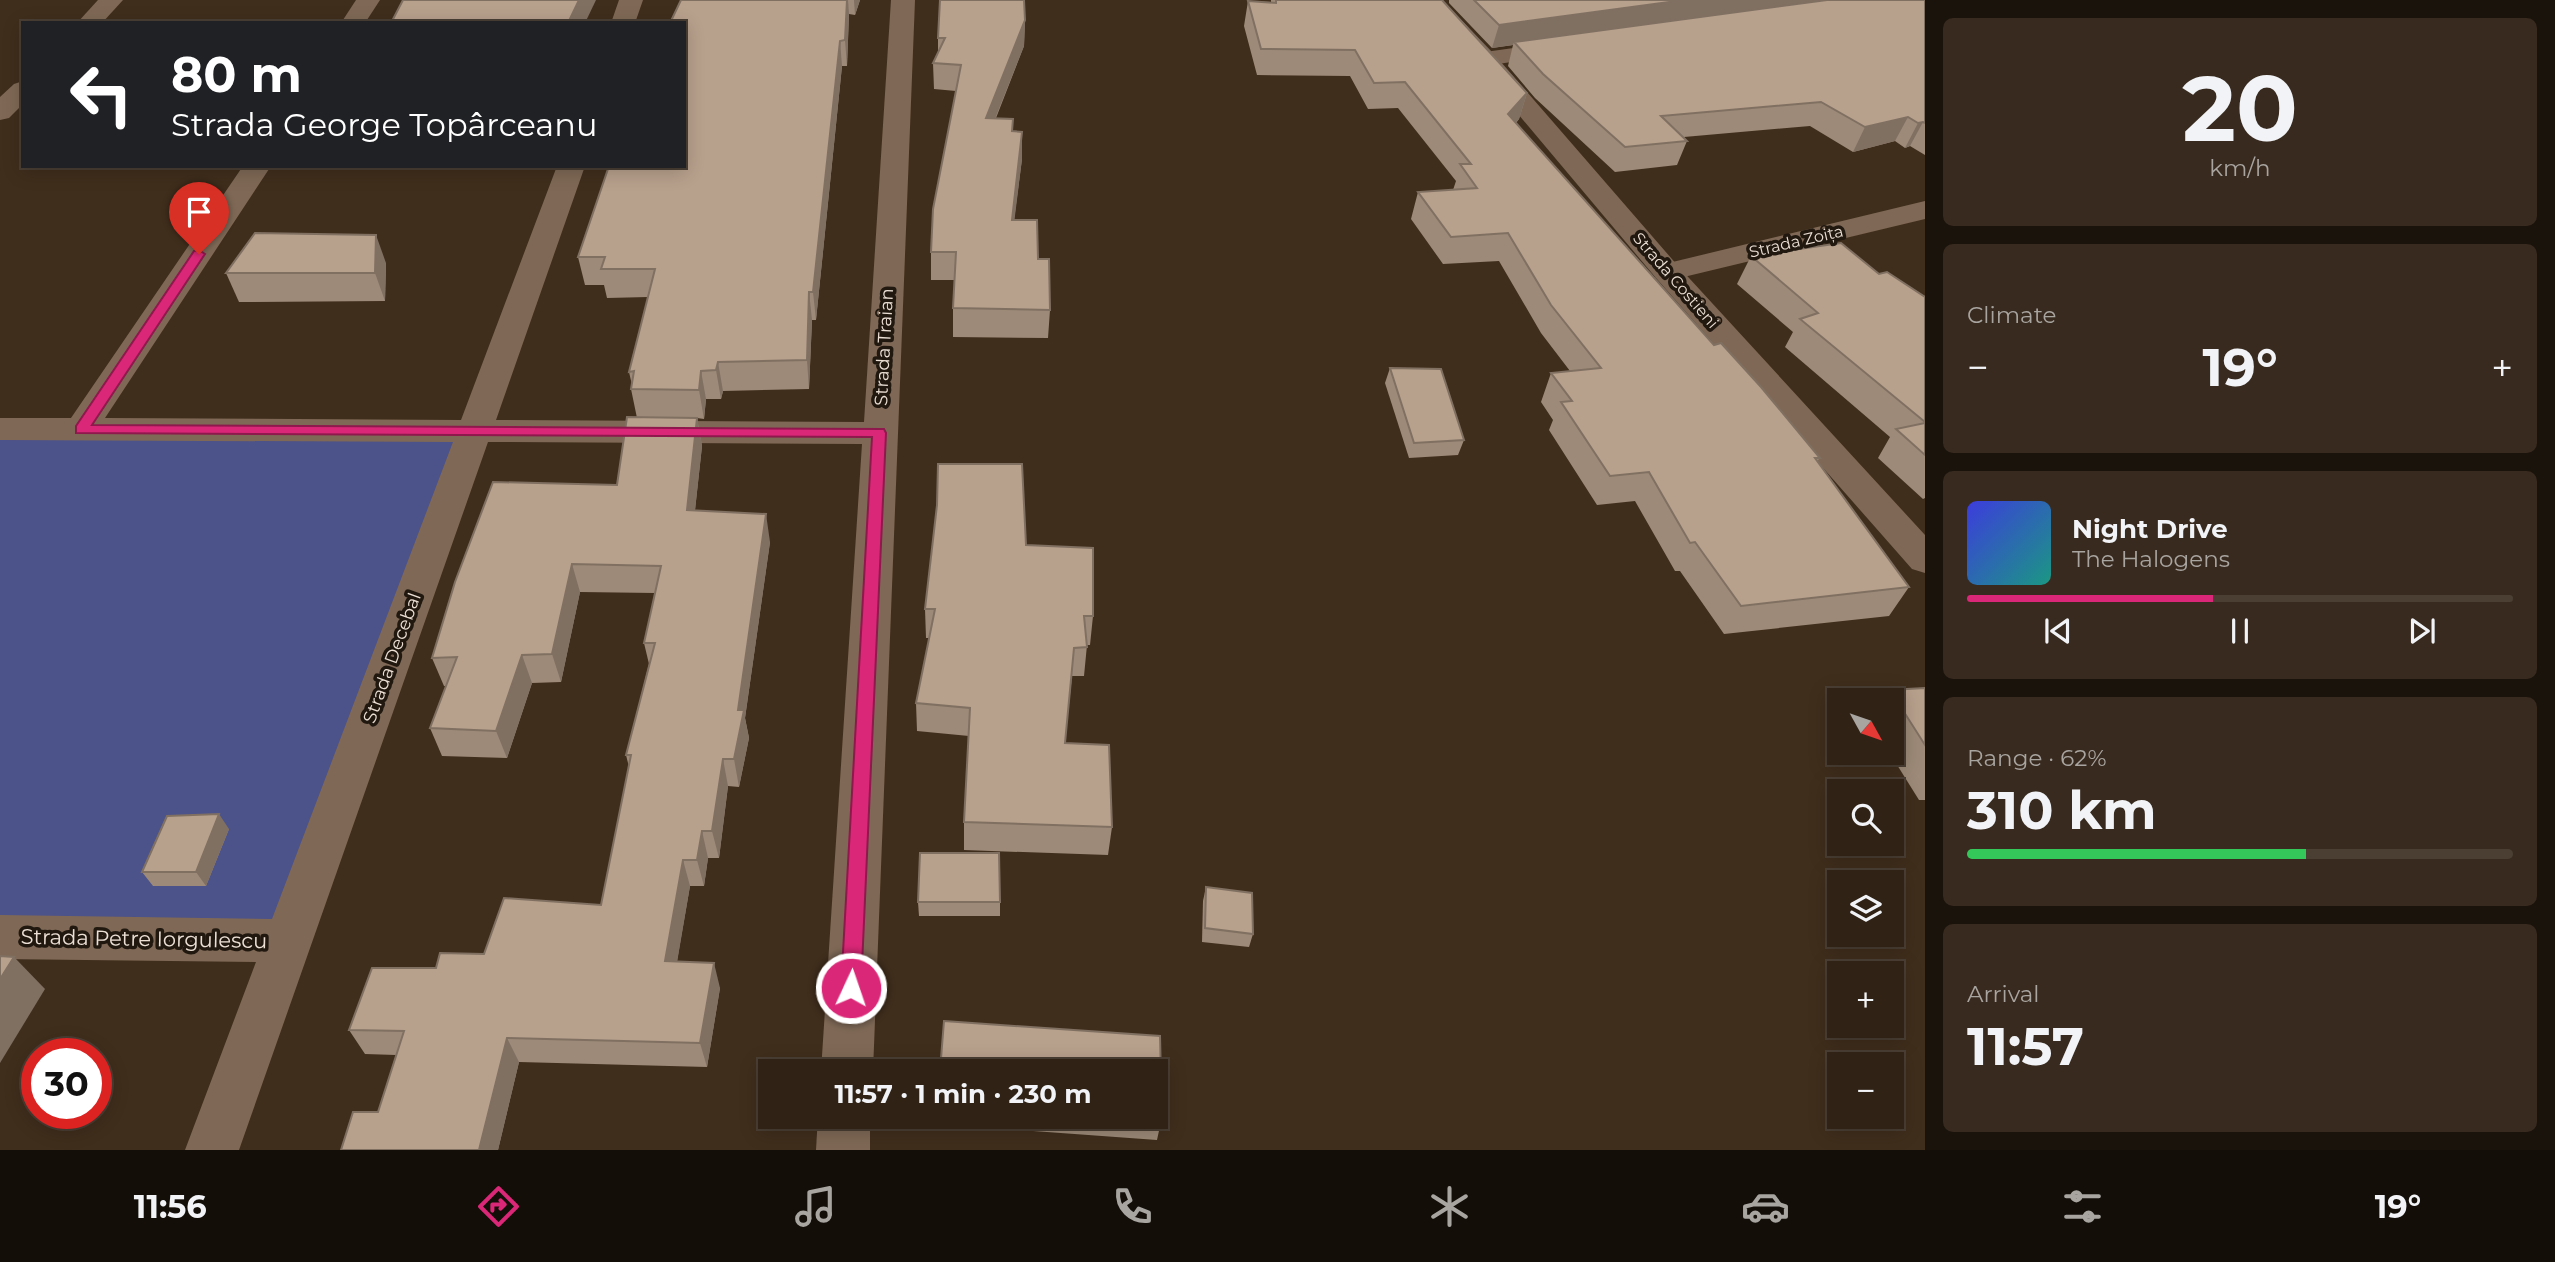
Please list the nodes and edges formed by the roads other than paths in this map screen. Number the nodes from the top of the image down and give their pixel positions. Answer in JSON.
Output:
{"nodes":[{"id":1,"x":111,"y":0,"type":"edge"},
{"id":2,"x":369,"y":0,"type":"edge"},
{"id":3,"x":631,"y":0,"type":"edge"},
{"id":4,"x":904,"y":0,"type":"edge"},
{"id":5,"x":1429,"y":0,"type":"edge"},
{"id":6,"x":91,"y":21,"type":"edge"},
{"id":7,"x":354,"y":21,"type":"edge"},
{"id":8,"x":624,"y":21,"type":"edge"},
{"id":9,"x":1582,"y":46,"type":"edge"},
{"id":10,"x":1485,"y":59,"type":"junction"},
{"id":11,"x":21,"y":91,"type":"edge"},
{"id":12,"x":0,"y":112,"type":"edge"},
{"id":13,"x":256,"y":168,"type":"edge"},
{"id":14,"x":570,"y":168,"type":"edge"},
{"id":15,"x":1925,"y":210,"type":"edge"},
{"id":16,"x":1667,"y":272,"type":"junction"},
{"id":17,"x":0,"y":429,"type":"edge"},
{"id":18,"x":81,"y":429,"type":"junction"},
{"id":19,"x":475,"y":432,"type":"junction"},
{"id":20,"x":879,"y":433,"type":"junction"},
{"id":21,"x":1923,"y":553,"type":"edge"},
{"id":22,"x":0,"y":937,"type":"edge"},
{"id":23,"x":288,"y":940,"type":"junction"},
{"id":24,"x":848,"y":1059,"type":"edge"},
{"id":25,"x":844,"y":1129,"type":"edge"},
{"id":26,"x":212,"y":1150,"type":"edge"},
{"id":27,"x":843,"y":1150,"type":"edge"}],
"edges":[{"from":1,"to":6,"type":"street"},
{"from":2,"to":7,"type":"street"},
{"from":3,"to":8,"type":"street"},
{"from":4,"to":20,"type":"street","name":"Strada Traian"},
{"from":5,"to":10,"type":"street","name":"Strada Costieni"},
{"from":9,"to":10,"type":"street"},
{"from":10,"to":16,"type":"street","name":"Strada Costieni"},
{"from":11,"to":12,"type":"street"},
{"from":13,"to":18,"type":"street"},
{"from":14,"to":19,"type":"street","name":"Strada Decebal"},
{"from":15,"to":16,"type":"street","name":"Strada Zoița"},
{"from":16,"to":21,"type":"street","name":"Strada Costieni"},
{"from":17,"to":18,"type":"street"},
{"from":18,"to":19,"type":"street"},
{"from":19,"to":20,"type":"street"},
{"from":19,"to":23,"type":"street","name":"Strada Decebal"},
{"from":20,"to":24,"type":"street","name":"Strada Traian"},
{"from":22,"to":23,"type":"street","name":"Strada Petre Iorgulescu"},
{"from":23,"to":26,"type":"street","name":"Strada Decebal"},
{"from":25,"to":27,"type":"street"}]}
